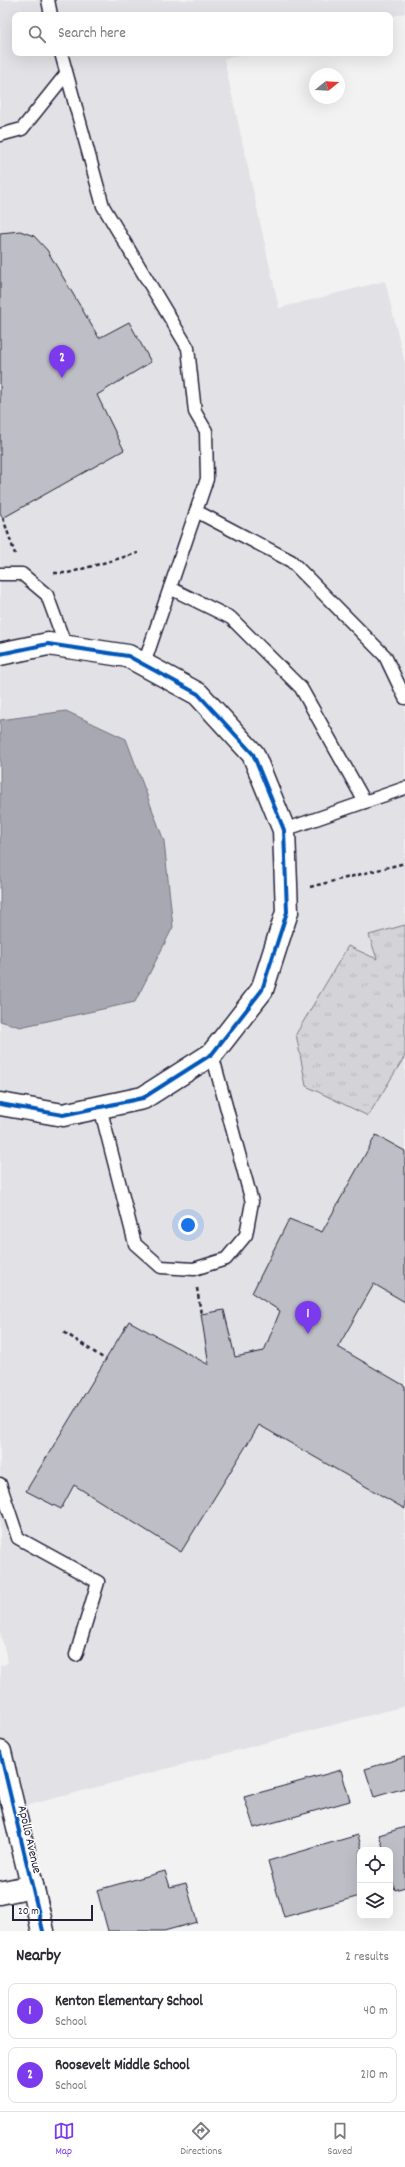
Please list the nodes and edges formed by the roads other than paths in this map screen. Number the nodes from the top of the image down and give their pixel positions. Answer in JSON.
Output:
{"nodes":[{"id":1,"x":48,"y":0,"type":"edge"},
{"id":2,"x":51,"y":12,"type":"edge"},
{"id":3,"x":62,"y":56,"type":"edge"},
{"id":4,"x":66,"y":74,"type":"junction"},
{"id":5,"x":0,"y":135,"type":"edge"},
{"id":6,"x":196,"y":511,"type":"junction"},
{"id":7,"x":0,"y":574,"type":"edge"},
{"id":8,"x":170,"y":588,"type":"junction"},
{"id":9,"x":66,"y":647,"type":"junction"},
{"id":10,"x":0,"y":654,"type":"edge"},
{"id":11,"x":144,"y":664,"type":"junction"},
{"id":12,"x":405,"y":698,"type":"edge"},
{"id":13,"x":405,"y":788,"type":"edge"},
{"id":14,"x":365,"y":802,"type":"junction"},
{"id":15,"x":284,"y":830,"type":"junction"},
{"id":16,"x":212,"y":1054,"type":"junction"},
{"id":17,"x":0,"y":1104,"type":"edge"},
{"id":18,"x":100,"y":1106,"type":"junction"},
{"id":19,"x":0,"y":1484,"type":"edge"},
{"id":20,"x":76,"y":1655,"type":"dead end"},
{"id":21,"x":0,"y":1752,"type":"edge"},
{"id":22,"x":32,"y":1886,"type":"junction"},
{"id":23,"x":0,"y":1893,"type":"edge"},
{"id":24,"x":43,"y":1931,"type":"edge"}],
"edges":[{"from":1,"to":2,"type":"lane"},
{"from":3,"to":4,"type":"lane"},
{"from":4,"to":5,"type":"lane"},
{"from":4,"to":6,"type":"lane"},
{"from":6,"to":8,"type":"lane"},
{"from":6,"to":12,"type":"lane"},
{"from":7,"to":9,"type":"lane"},
{"from":8,"to":11,"type":"lane"},
{"from":8,"to":14,"type":"lane"},
{"from":9,"to":10,"type":"street"},
{"from":9,"to":11,"type":"street"},
{"from":11,"to":15,"type":"street"},
{"from":13,"to":14,"type":"lane"},
{"from":14,"to":15,"type":"lane"},
{"from":15,"to":16,"type":"street"},
{"from":16,"to":18,"type":"street"},
{"from":16,"to":18,"type":"lane"},
{"from":17,"to":18,"type":"street"},
{"from":19,"to":20,"type":"lane"},
{"from":21,"to":22,"type":"street","name":"Apollo Avenue"},
{"from":22,"to":23,"type":"street"},
{"from":22,"to":24,"type":"street","name":"Apollo Avenue"}]}
